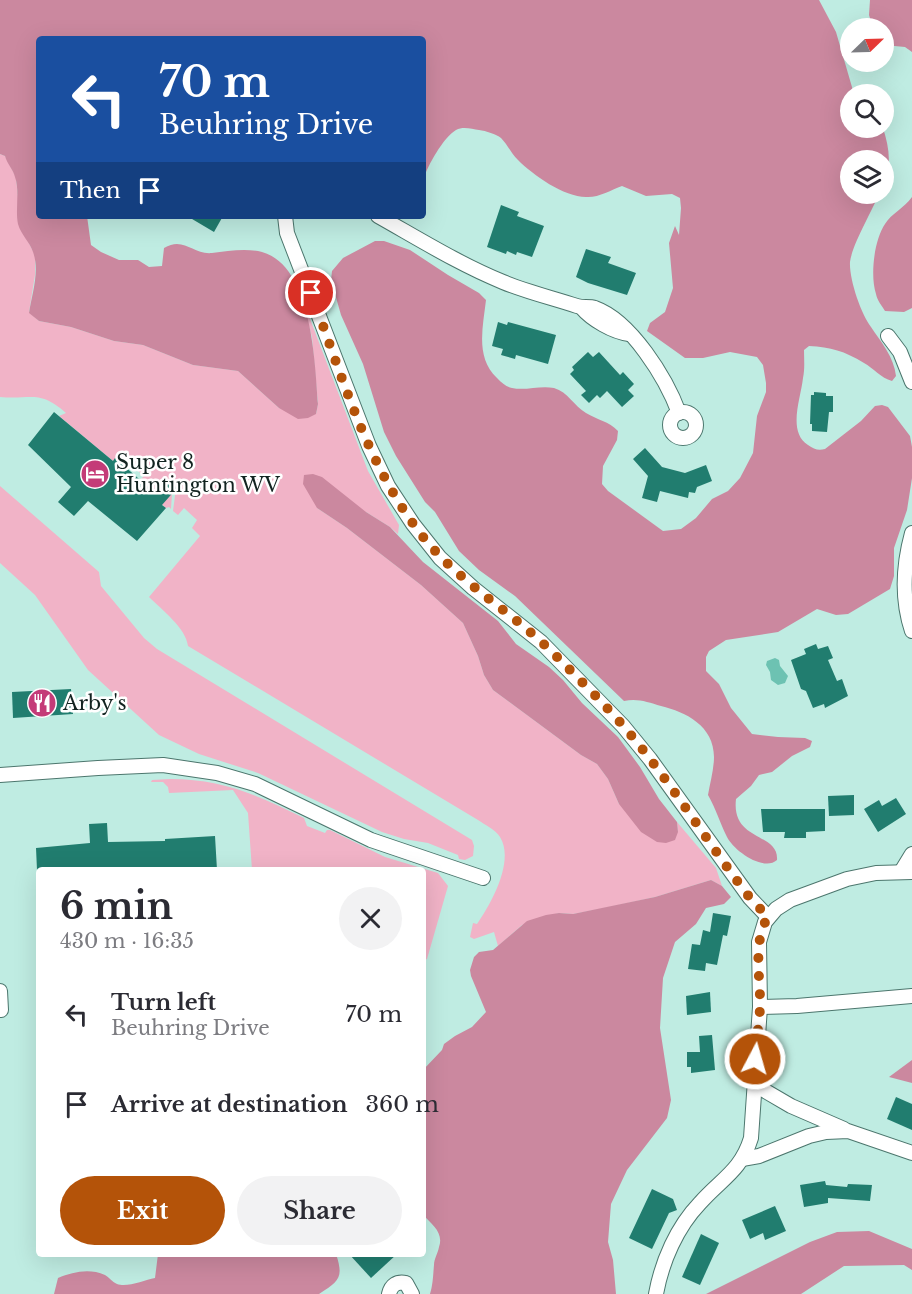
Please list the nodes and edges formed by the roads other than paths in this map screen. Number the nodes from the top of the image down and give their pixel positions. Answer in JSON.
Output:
{"nodes":[{"id":1,"x":285,"y":219,"type":"edge"},
{"id":2,"x":383,"y":219,"type":"edge"},
{"id":3,"x":888,"y":336,"type":"dead end"},
{"id":4,"x":912,"y":382,"type":"edge"},
{"id":5,"x":679,"y":413,"type":"dead end"},
{"id":6,"x":912,"y":533,"type":"edge"},
{"id":7,"x":908,"y":574,"type":"edge"},
{"id":8,"x":912,"y":631,"type":"edge"},
{"id":9,"x":0,"y":775,"type":"edge"},
{"id":10,"x":912,"y":854,"type":"edge"},
{"id":11,"x":907,"y":872,"type":"edge"},
{"id":12,"x":483,"y":878,"type":"dead end"},
{"id":13,"x":768,"y":917,"type":"junction"},
{"id":14,"x":0,"y":991,"type":"edge"},
{"id":15,"x":912,"y":996,"type":"edge"},
{"id":16,"x":760,"y":1007,"type":"junction"},
{"id":17,"x":1,"y":1010,"type":"edge"},
{"id":18,"x":755,"y":1085,"type":"junction"},
{"id":19,"x":848,"y":1131,"type":"junction"},
{"id":20,"x":912,"y":1153,"type":"edge"},
{"id":21,"x":742,"y":1159,"type":"junction"},
{"id":22,"x":389,"y":1294,"type":"edge"},
{"id":23,"x":412,"y":1294,"type":"edge"},
{"id":24,"x":656,"y":1294,"type":"edge"}],
"edges":[{"from":1,"to":13,"type":"street"},
{"from":2,"to":5,"type":"street"},
{"from":3,"to":4,"type":"street"},
{"from":6,"to":7,"type":"street"},
{"from":7,"to":8,"type":"street"},
{"from":9,"to":12,"type":"street"},
{"from":10,"to":11,"type":"street"},
{"from":11,"to":13,"type":"street"},
{"from":13,"to":16,"type":"street"},
{"from":14,"to":17,"type":"street"},
{"from":15,"to":16,"type":"street"},
{"from":16,"to":18,"type":"street"},
{"from":18,"to":19,"type":"street"},
{"from":18,"to":21,"type":"street"},
{"from":19,"to":20,"type":"street"},
{"from":19,"to":21,"type":"street"},
{"from":21,"to":24,"type":"street"},
{"from":22,"to":23,"type":"street"}]}
